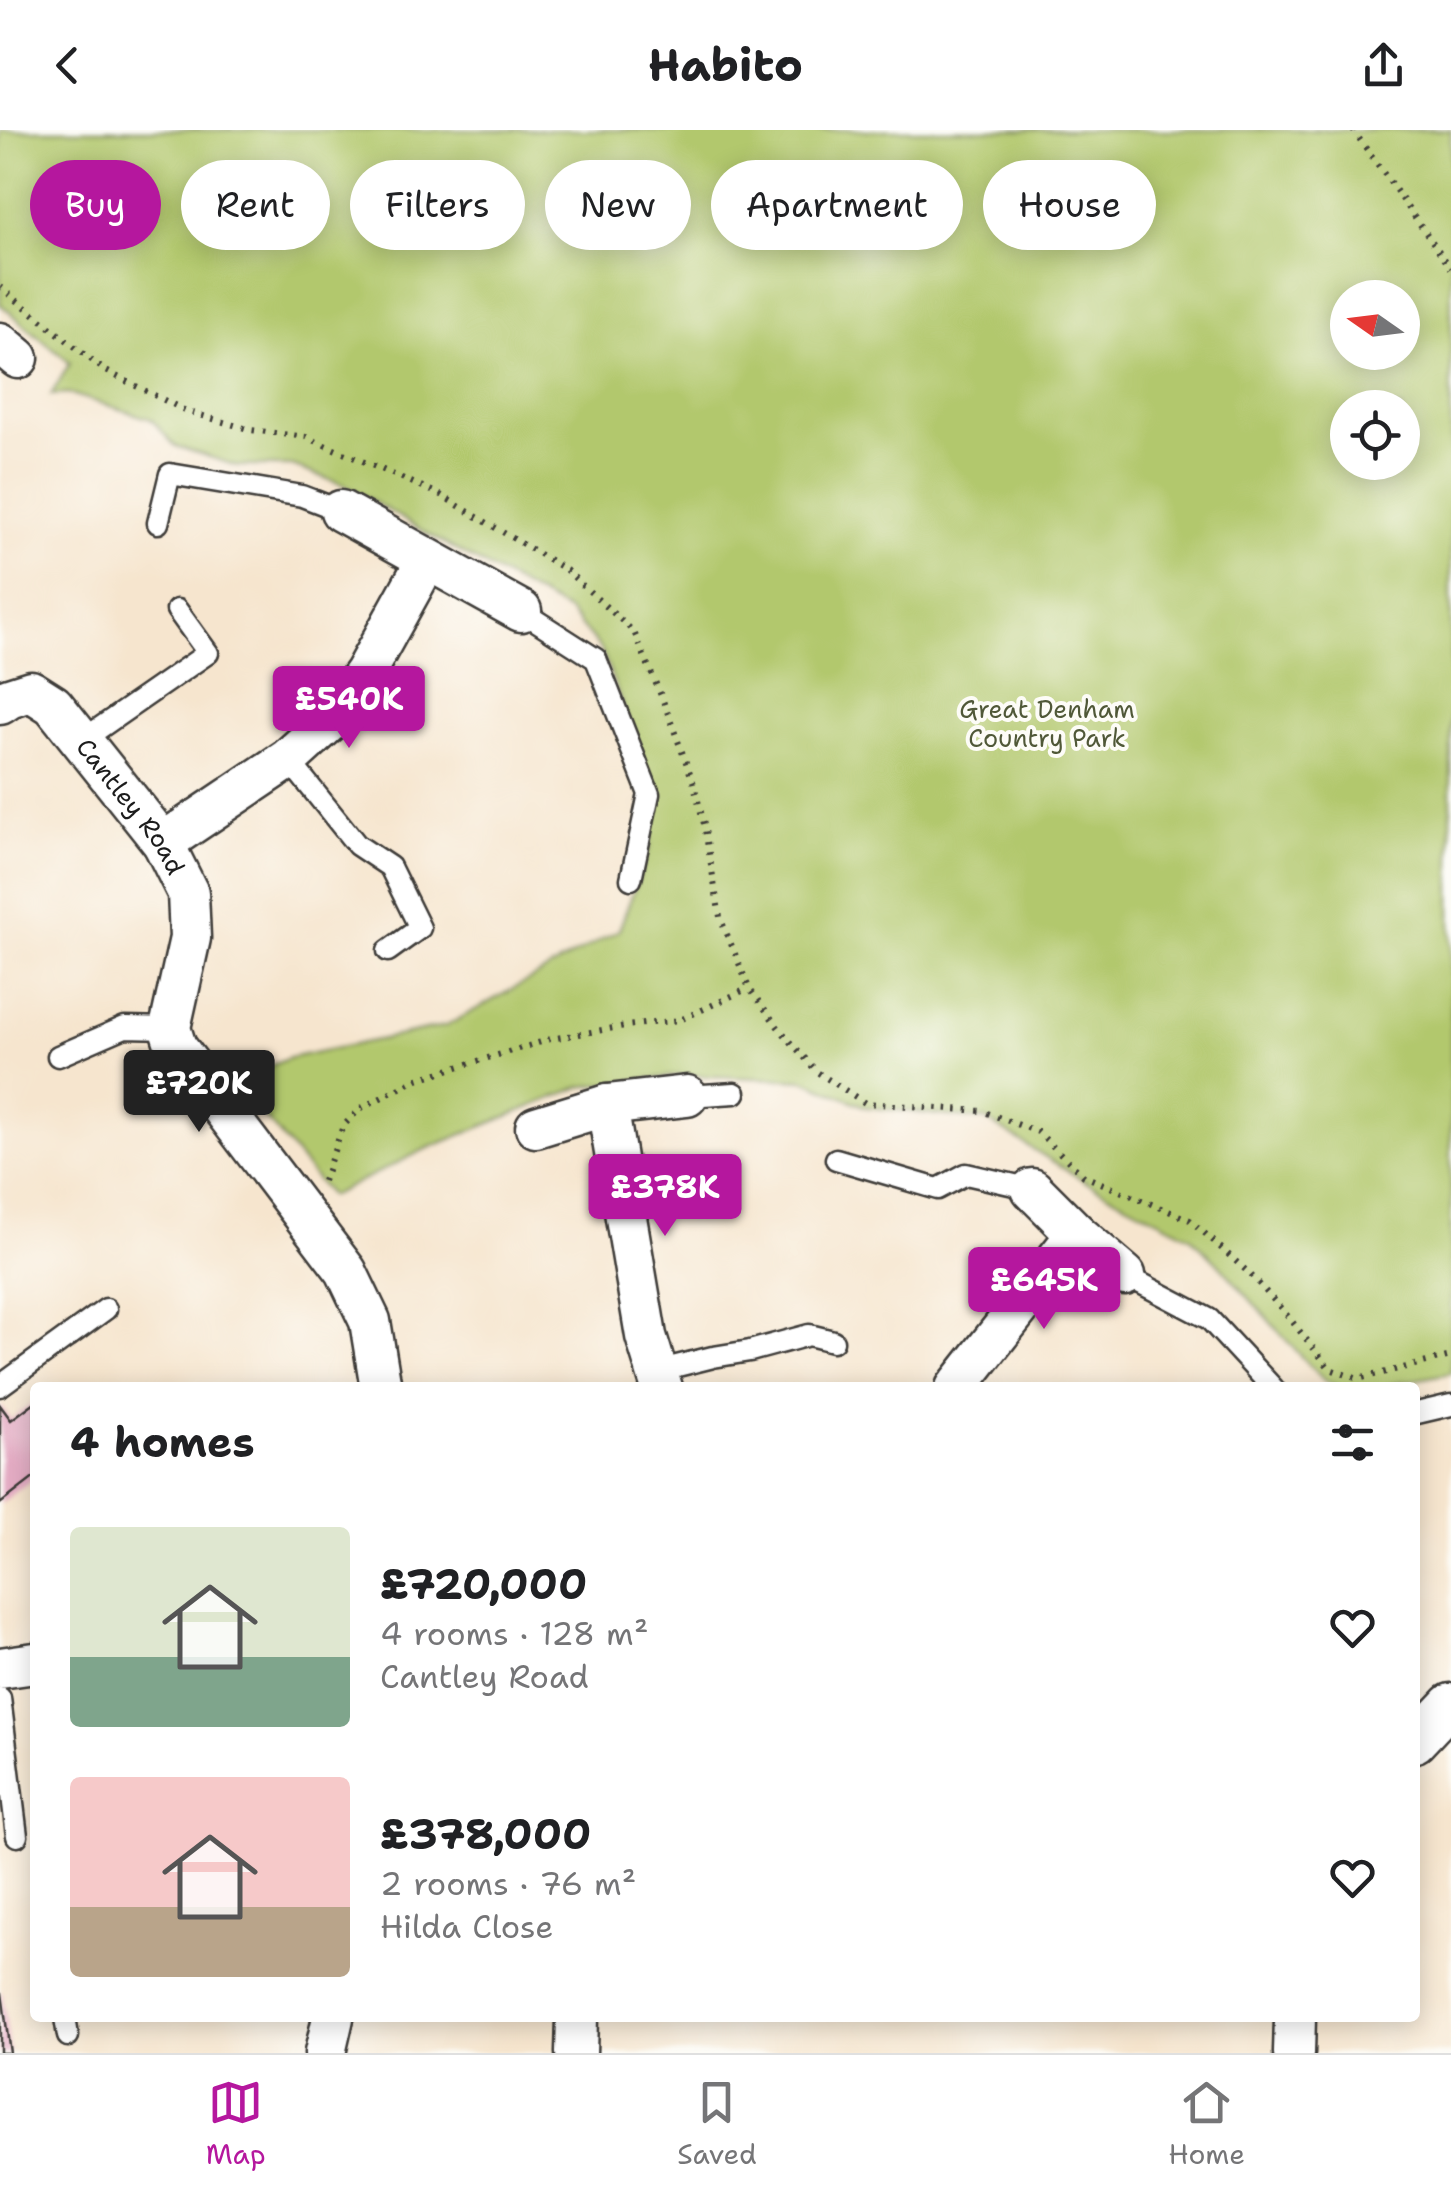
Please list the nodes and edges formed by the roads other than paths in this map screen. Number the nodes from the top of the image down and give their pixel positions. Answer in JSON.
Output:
{"nodes":[{"id":1,"x":341,"y":510,"type":"joint"},
{"id":2,"x":158,"y":523,"type":"dead end"},
{"id":3,"x":427,"y":560,"type":"junction"},
{"id":4,"x":177,"y":610,"type":"dead end"},
{"id":5,"x":521,"y":612,"type":"joint"},
{"id":6,"x":0,"y":704,"type":"edge"},
{"id":7,"x":81,"y":741,"type":"junction"},
{"id":8,"x":288,"y":759,"type":"junction"},
{"id":9,"x":163,"y":843,"type":"junction"},
{"id":10,"x":632,"y":879,"type":"dead end"},
{"id":11,"x":388,"y":950,"type":"dead end"},
{"id":12,"x":170,"y":1028,"type":"junction"},
{"id":13,"x":58,"y":1056,"type":"dead end"},
{"id":14,"x":735,"y":1094,"type":"dead end"},
{"id":15,"x":687,"y":1096,"type":"joint"},
{"id":16,"x":607,"y":1106,"type":"junction"},
{"id":17,"x":536,"y":1128,"type":"dead end"},
{"id":18,"x":836,"y":1159,"type":"dead end"},
{"id":19,"x":1032,"y":1189,"type":"joint"},
{"id":20,"x":1077,"y":1234,"type":"junction"},
{"id":21,"x":1125,"y":1276,"type":"joint"},
{"id":22,"x":106,"y":1309,"type":"dead end"},
{"id":23,"x":833,"y":1341,"type":"dead end"},
{"id":24,"x":659,"y":1379,"type":"edge"},
{"id":25,"x":380,"y":1382,"type":"edge"},
{"id":26,"x":961,"y":1382,"type":"edge"},
{"id":27,"x":1267,"y":1382,"type":"edge"},
{"id":28,"x":0,"y":1386,"type":"edge"},
{"id":29,"x":1451,"y":1405,"type":"edge"},
{"id":30,"x":1420,"y":1412,"type":"edge"},
{"id":31,"x":30,"y":1664,"type":"edge"},
{"id":32,"x":0,"y":1668,"type":"edge"},
{"id":33,"x":0,"y":1698,"type":"edge"},
{"id":34,"x":1451,"y":1704,"type":"edge"},
{"id":35,"x":1420,"y":1732,"type":"edge"},
{"id":36,"x":17,"y":1836,"type":"dead end"},
{"id":37,"x":331,"y":2022,"type":"edge"},
{"id":38,"x":578,"y":2022,"type":"edge"},
{"id":39,"x":1295,"y":2022,"type":"edge"},
{"id":40,"x":325,"y":2053,"type":"edge"},
{"id":41,"x":576,"y":2053,"type":"edge"},
{"id":42,"x":1294,"y":2053,"type":"edge"}],
"edges":[{"from":1,"to":2,"type":"lane"},
{"from":1,"to":3,"type":"street"},
{"from":3,"to":5,"type":"street"},
{"from":3,"to":8,"type":"street"},
{"from":4,"to":7,"type":"lane"},
{"from":5,"to":10,"type":"lane"},
{"from":6,"to":7,"type":"street","name":"Cantley Road"},
{"from":7,"to":9,"type":"street","name":"Cantley Road"},
{"from":8,"to":9,"type":"street"},
{"from":8,"to":11,"type":"lane"},
{"from":9,"to":12,"type":"street","name":"Cantley Road"},
{"from":12,"to":13,"type":"lane"},
{"from":12,"to":25,"type":"street"},
{"from":14,"to":15,"type":"lane"},
{"from":15,"to":16,"type":"street"},
{"from":16,"to":17,"type":"street"},
{"from":16,"to":24,"type":"street"},
{"from":18,"to":19,"type":"lane"},
{"from":19,"to":20,"type":"street"},
{"from":20,"to":21,"type":"street"},
{"from":20,"to":26,"type":"street"},
{"from":21,"to":27,"type":"lane"},
{"from":22,"to":28,"type":"lane"},
{"from":23,"to":24,"type":"lane"},
{"from":29,"to":30,"type":"lane"},
{"from":31,"to":32,"type":"street"},
{"from":33,"to":36,"type":"lane"},
{"from":34,"to":35,"type":"street"},
{"from":37,"to":40,"type":"street"},
{"from":38,"to":41,"type":"street"},
{"from":39,"to":42,"type":"street"}]}
